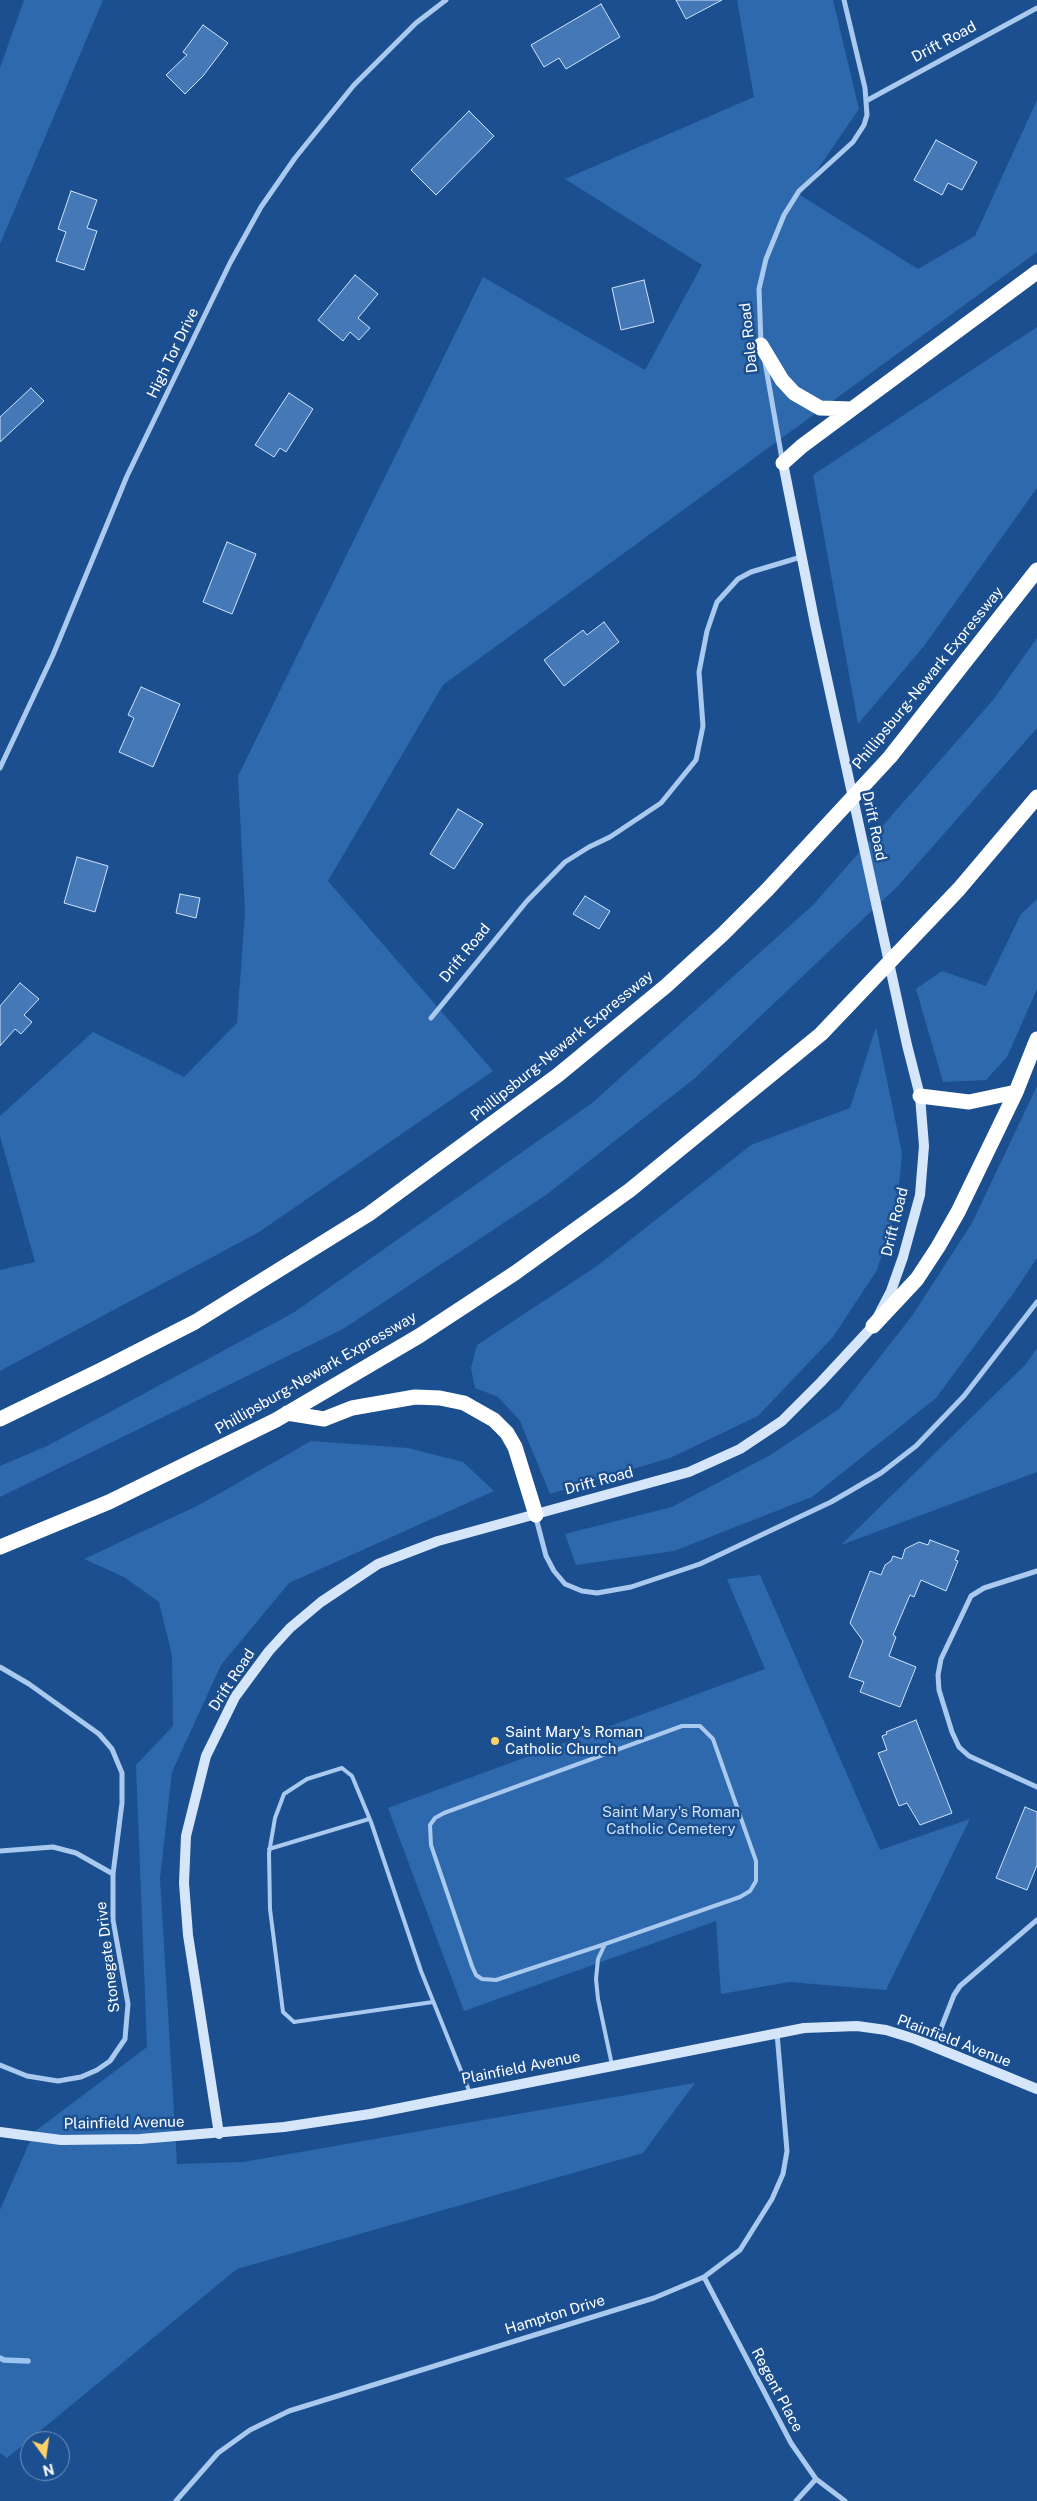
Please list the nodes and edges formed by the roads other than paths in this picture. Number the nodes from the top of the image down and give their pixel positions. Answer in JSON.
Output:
{"nodes":[{"id":1,"x":446,"y":0,"type":"edge"},
{"id":2,"x":844,"y":0,"type":"edge"},
{"id":3,"x":1037,"y":8,"type":"edge"},
{"id":4,"x":866,"y":101,"type":"junction"},
{"id":5,"x":1037,"y":272,"type":"edge"},
{"id":6,"x":762,"y":345,"type":"junction"},
{"id":7,"x":852,"y":409,"type":"junction"},
{"id":8,"x":783,"y":463,"type":"junction"},
{"id":9,"x":801,"y":558,"type":"junction"},
{"id":10,"x":1037,"y":570,"type":"edge"},
{"id":11,"x":0,"y":768,"type":"edge"},
{"id":12,"x":1037,"y":797,"type":"edge"},
{"id":13,"x":431,"y":1018,"type":"dead end"},
{"id":14,"x":1037,"y":1039,"type":"edge"},
{"id":15,"x":1016,"y":1092,"type":"junction"},
{"id":16,"x":920,"y":1096,"type":"junction"},
{"id":17,"x":1037,"y":1302,"type":"edge"},
{"id":18,"x":873,"y":1326,"type":"junction"},
{"id":19,"x":287,"y":1413,"type":"junction"},
{"id":20,"x":0,"y":1419,"type":"edge"},
{"id":21,"x":536,"y":1515,"type":"junction"},
{"id":22,"x":0,"y":1547,"type":"edge"},
{"id":23,"x":1037,"y":1571,"type":"edge"},
{"id":24,"x":0,"y":1667,"type":"edge"},
{"id":25,"x":1037,"y":1787,"type":"edge"},
{"id":26,"x":369,"y":1819,"type":"junction"},
{"id":27,"x":269,"y":1849,"type":"junction"},
{"id":28,"x":0,"y":1851,"type":"edge"},
{"id":29,"x":113,"y":1874,"type":"junction"},
{"id":30,"x":1037,"y":1920,"type":"edge"},
{"id":31,"x":604,"y":1944,"type":"junction"},
{"id":32,"x":433,"y":2002,"type":"junction"},
{"id":33,"x":777,"y":2032,"type":"junction"},
{"id":34,"x":934,"y":2046,"type":"junction"},
{"id":35,"x":0,"y":2065,"type":"edge"},
{"id":36,"x":612,"y":2065,"type":"junction"},
{"id":37,"x":1037,"y":2089,"type":"edge"},
{"id":38,"x":470,"y":2094,"type":"junction"},
{"id":39,"x":0,"y":2132,"type":"edge"},
{"id":40,"x":219,"y":2134,"type":"junction"},
{"id":41,"x":704,"y":2277,"type":"junction"},
{"id":42,"x":816,"y":2479,"type":"junction"},
{"id":43,"x":176,"y":2501,"type":"edge"},
{"id":44,"x":796,"y":2501,"type":"edge"},
{"id":45,"x":845,"y":2501,"type":"edge"}],
"edges":[{"from":1,"to":11,"type":"street","name":"High Tor Drive"},
{"from":2,"to":4,"type":"street","name":"Dale Road"},
{"from":3,"to":4,"type":"street","name":"Drift Road"},
{"from":4,"to":6,"type":"street","name":"Dale Road"},
{"from":5,"to":7,"type":"highway"},
{"from":6,"to":7,"type":"highway"},
{"from":6,"to":8,"type":"street","name":"Dale Road"},
{"from":7,"to":8,"type":"highway"},
{"from":8,"to":9,"type":"main road","name":"Dale Road"},
{"from":9,"to":13,"type":"street","name":"Drift Road"},
{"from":9,"to":16,"type":"main road","name":"Drift Road"},
{"from":10,"to":20,"type":"highway","name":"Phillipsburg-Newark Expressway"},
{"from":12,"to":19,"type":"highway","name":"Phillipsburg-Newark Expressway"},
{"from":14,"to":15,"type":"highway"},
{"from":15,"to":16,"type":"highway"},
{"from":15,"to":18,"type":"highway"},
{"from":16,"to":18,"type":"main road","name":"Drift Road"},
{"from":17,"to":21,"type":"street"},
{"from":18,"to":21,"type":"main road","name":"Drift Road"},
{"from":19,"to":21,"type":"highway"},
{"from":19,"to":22,"type":"highway","name":"Phillipsburg-Newark Expressway"},
{"from":21,"to":40,"type":"main road","name":"Drift Road"},
{"from":23,"to":25,"type":"street"},
{"from":24,"to":29,"type":"street","name":"Stonegate Drive"},
{"from":26,"to":27,"type":"lane"},
{"from":26,"to":27,"type":"lane"},
{"from":26,"to":32,"type":"lane"},
{"from":27,"to":32,"type":"lane"},
{"from":28,"to":29,"type":"street"},
{"from":29,"to":35,"type":"street","name":"Stonegate Drive"},
{"from":30,"to":34,"type":"street"},
{"from":31,"to":31,"type":"lane"},
{"from":31,"to":36,"type":"lane"},
{"from":32,"to":38,"type":"lane"},
{"from":33,"to":34,"type":"main road","name":"Plainfield Avenue"},
{"from":33,"to":36,"type":"main road","name":"Plainfield Avenue"},
{"from":33,"to":41,"type":"street","name":"Hampton Drive"},
{"from":34,"to":37,"type":"main road","name":"Plainfield Avenue"},
{"from":36,"to":38,"type":"main road","name":"Plainfield Avenue"},
{"from":38,"to":40,"type":"main road","name":"Plainfield Avenue"},
{"from":39,"to":40,"type":"main road","name":"Plainfield Avenue"},
{"from":41,"to":42,"type":"street","name":"Regent Place"},
{"from":41,"to":43,"type":"street","name":"Hampton Drive"},
{"from":42,"to":44,"type":"street"},
{"from":42,"to":45,"type":"street","name":"Regent Place"}]}
